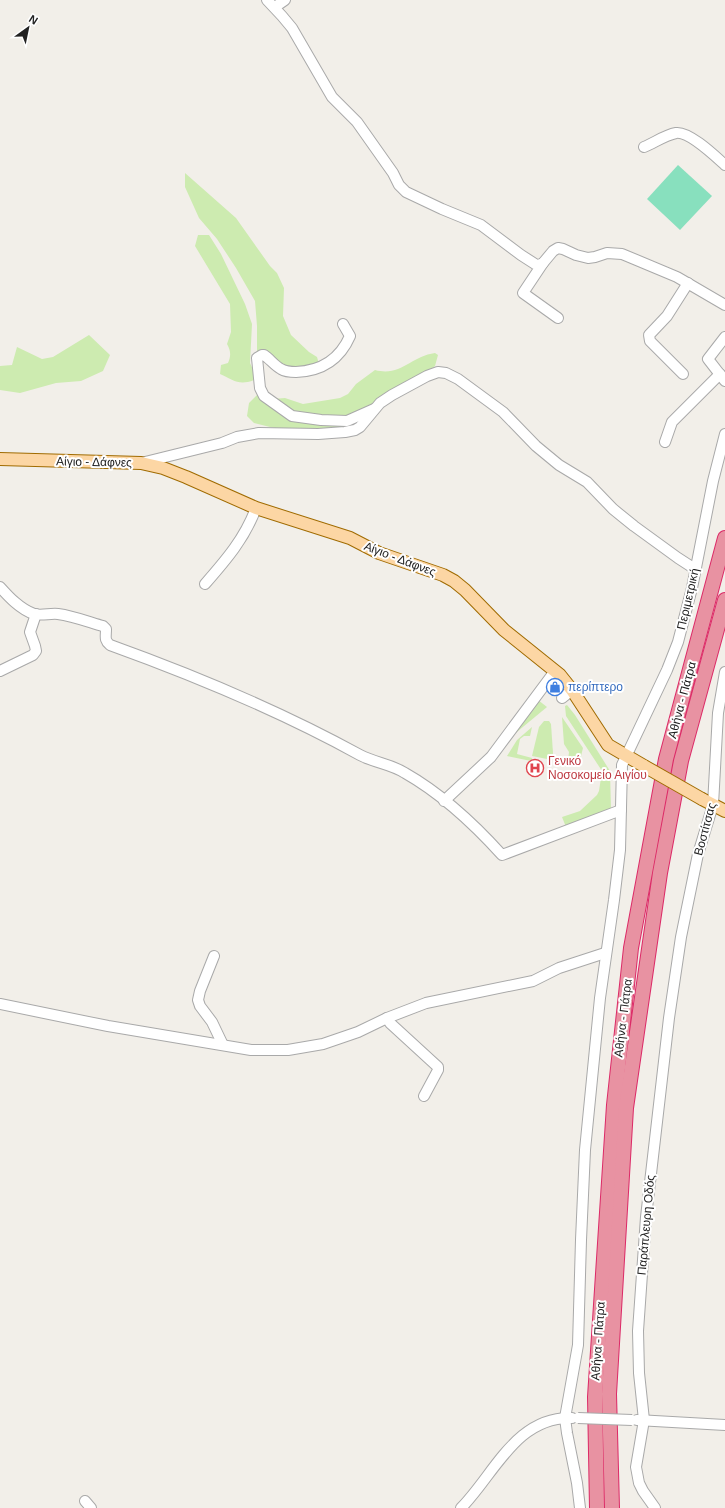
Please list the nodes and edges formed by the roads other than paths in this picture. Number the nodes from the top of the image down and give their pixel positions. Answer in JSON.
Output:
{"nodes":[{"id":1,"x":267,"y":0,"type":"edge"},
{"id":2,"x":284,"y":0,"type":"edge"},
{"id":3,"x":275,"y":7,"type":"junction"},
{"id":4,"x":644,"y":147,"type":"dead end"},
{"id":5,"x":725,"y":165,"type":"edge"},
{"id":6,"x":543,"y":263,"type":"junction"},
{"id":7,"x":688,"y":283,"type":"junction"},
{"id":8,"x":725,"y":305,"type":"edge"},
{"id":9,"x":558,"y":318,"type":"dead end"},
{"id":10,"x":343,"y":324,"type":"dead end"},
{"id":11,"x":725,"y":337,"type":"edge"},
{"id":12,"x":683,"y":374,"type":"dead end"},
{"id":13,"x":722,"y":377,"type":"edge"},
{"id":14,"x":376,"y":408,"type":"junction"},
{"id":15,"x":725,"y":434,"type":"edge"},
{"id":16,"x":665,"y":442,"type":"dead end"},
{"id":17,"x":0,"y":459,"type":"edge"},
{"id":18,"x":140,"y":463,"type":"junction"},
{"id":19,"x":256,"y":508,"type":"junction"},
{"id":20,"x":725,"y":538,"type":"edge"},
{"id":21,"x":695,"y":569,"type":"junction"},
{"id":22,"x":205,"y":584,"type":"dead end"},
{"id":23,"x":0,"y":587,"type":"edge"},
{"id":24,"x":725,"y":600,"type":"edge"},
{"id":25,"x":36,"y":614,"type":"junction"},
{"id":26,"x":0,"y":671,"type":"edge"},
{"id":27,"x":555,"y":671,"type":"junction"},
{"id":28,"x":725,"y":672,"type":"edge"},
{"id":29,"x":572,"y":690,"type":"junction"},
{"id":30,"x":562,"y":698,"type":"dead end"},
{"id":31,"x":626,"y":756,"type":"junction"},
{"id":32,"x":444,"y":800,"type":"junction"},
{"id":33,"x":708,"y":802,"type":"junction"},
{"id":34,"x":621,"y":810,"type":"junction"},
{"id":35,"x":725,"y":811,"type":"edge"},
{"id":36,"x":681,"y":937,"type":"joint"},
{"id":37,"x":605,"y":953,"type":"junction"},
{"id":38,"x":214,"y":956,"type":"dead end"},
{"id":39,"x":0,"y":1004,"type":"edge"},
{"id":40,"x":387,"y":1018,"type":"junction"},
{"id":41,"x":223,"y":1045,"type":"junction"},
{"id":42,"x":424,"y":1096,"type":"dead end"},
{"id":43,"x":565,"y":1418,"type":"junction"},
{"id":44,"x":644,"y":1420,"type":"junction"},
{"id":45,"x":725,"y":1425,"type":"edge"},
{"id":46,"x":461,"y":1508,"type":"edge"},
{"id":47,"x":580,"y":1508,"type":"edge"},
{"id":48,"x":597,"y":1508,"type":"edge"},
{"id":49,"x":612,"y":1508,"type":"edge"},
{"id":50,"x":655,"y":1508,"type":"edge"}],
"edges":[{"from":1,"to":3,"type":"street"},
{"from":2,"to":3,"type":"street"},
{"from":3,"to":6,"type":"street"},
{"from":4,"to":5,"type":"street"},
{"from":6,"to":7,"type":"street"},
{"from":6,"to":9,"type":"street"},
{"from":7,"to":8,"type":"street"},
{"from":7,"to":12,"type":"street"},
{"from":10,"to":14,"type":"street"},
{"from":11,"to":13,"type":"street"},
{"from":13,"to":16,"type":"street"},
{"from":14,"to":18,"type":"street"},
{"from":14,"to":21,"type":"street"},
{"from":15,"to":21,"type":"street","name":"Περιμετρική"},
{"from":17,"to":18,"type":"main road","name":"Αίγιο - Δάφνες"},
{"from":18,"to":19,"type":"main road","name":"Αίγιο - Δάφνες"},
{"from":19,"to":22,"type":"street"},
{"from":19,"to":27,"type":"main road","name":"Αίγιο - Δάφνες"},
{"from":20,"to":48,"type":"highway","name":"Αθήνα - Πάτρα"},
{"from":21,"to":31,"type":"street","name":"Περιμετρική"},
{"from":23,"to":25,"type":"street"},
{"from":24,"to":49,"type":"highway","name":"Αθήνα - Πάτρα"},
{"from":25,"to":26,"type":"street"},
{"from":25,"to":32,"type":"street"},
{"from":27,"to":29,"type":"main road","name":"Αίγιο - Δάφνες"},
{"from":27,"to":32,"type":"street"},
{"from":28,"to":33,"type":"street","name":"Βοστίτσας"},
{"from":29,"to":30,"type":"street"},
{"from":29,"to":31,"type":"main road","name":"Αίγιο - Δάφνες"},
{"from":31,"to":33,"type":"main road","name":"Αίγιο - Δάφνες","bridge":true},
{"from":31,"to":34,"type":"street","name":"Περιμετρική"},
{"from":32,"to":34,"type":"street"},
{"from":33,"to":35,"type":"main road","name":"Αίγιο - Δάφνες"},
{"from":33,"to":36,"type":"street","name":"Βοστίτσας"},
{"from":34,"to":37,"type":"street","name":"Περιμετρική"},
{"from":36,"to":44,"type":"street","name":"Παράπλευρη Οδός"},
{"from":37,"to":40,"type":"street"},
{"from":37,"to":43,"type":"street","name":"Περιμετρική"},
{"from":38,"to":41,"type":"street"},
{"from":39,"to":41,"type":"street"},
{"from":40,"to":41,"type":"street"},
{"from":40,"to":42,"type":"street"},
{"from":43,"to":44,"type":"street","bridge":true},
{"from":43,"to":46,"type":"street"},
{"from":43,"to":47,"type":"street","name":"Περιμετρική"},
{"from":44,"to":45,"type":"street"},
{"from":44,"to":50,"type":"street","name":"Παράπλευρη Οδός"}]}
